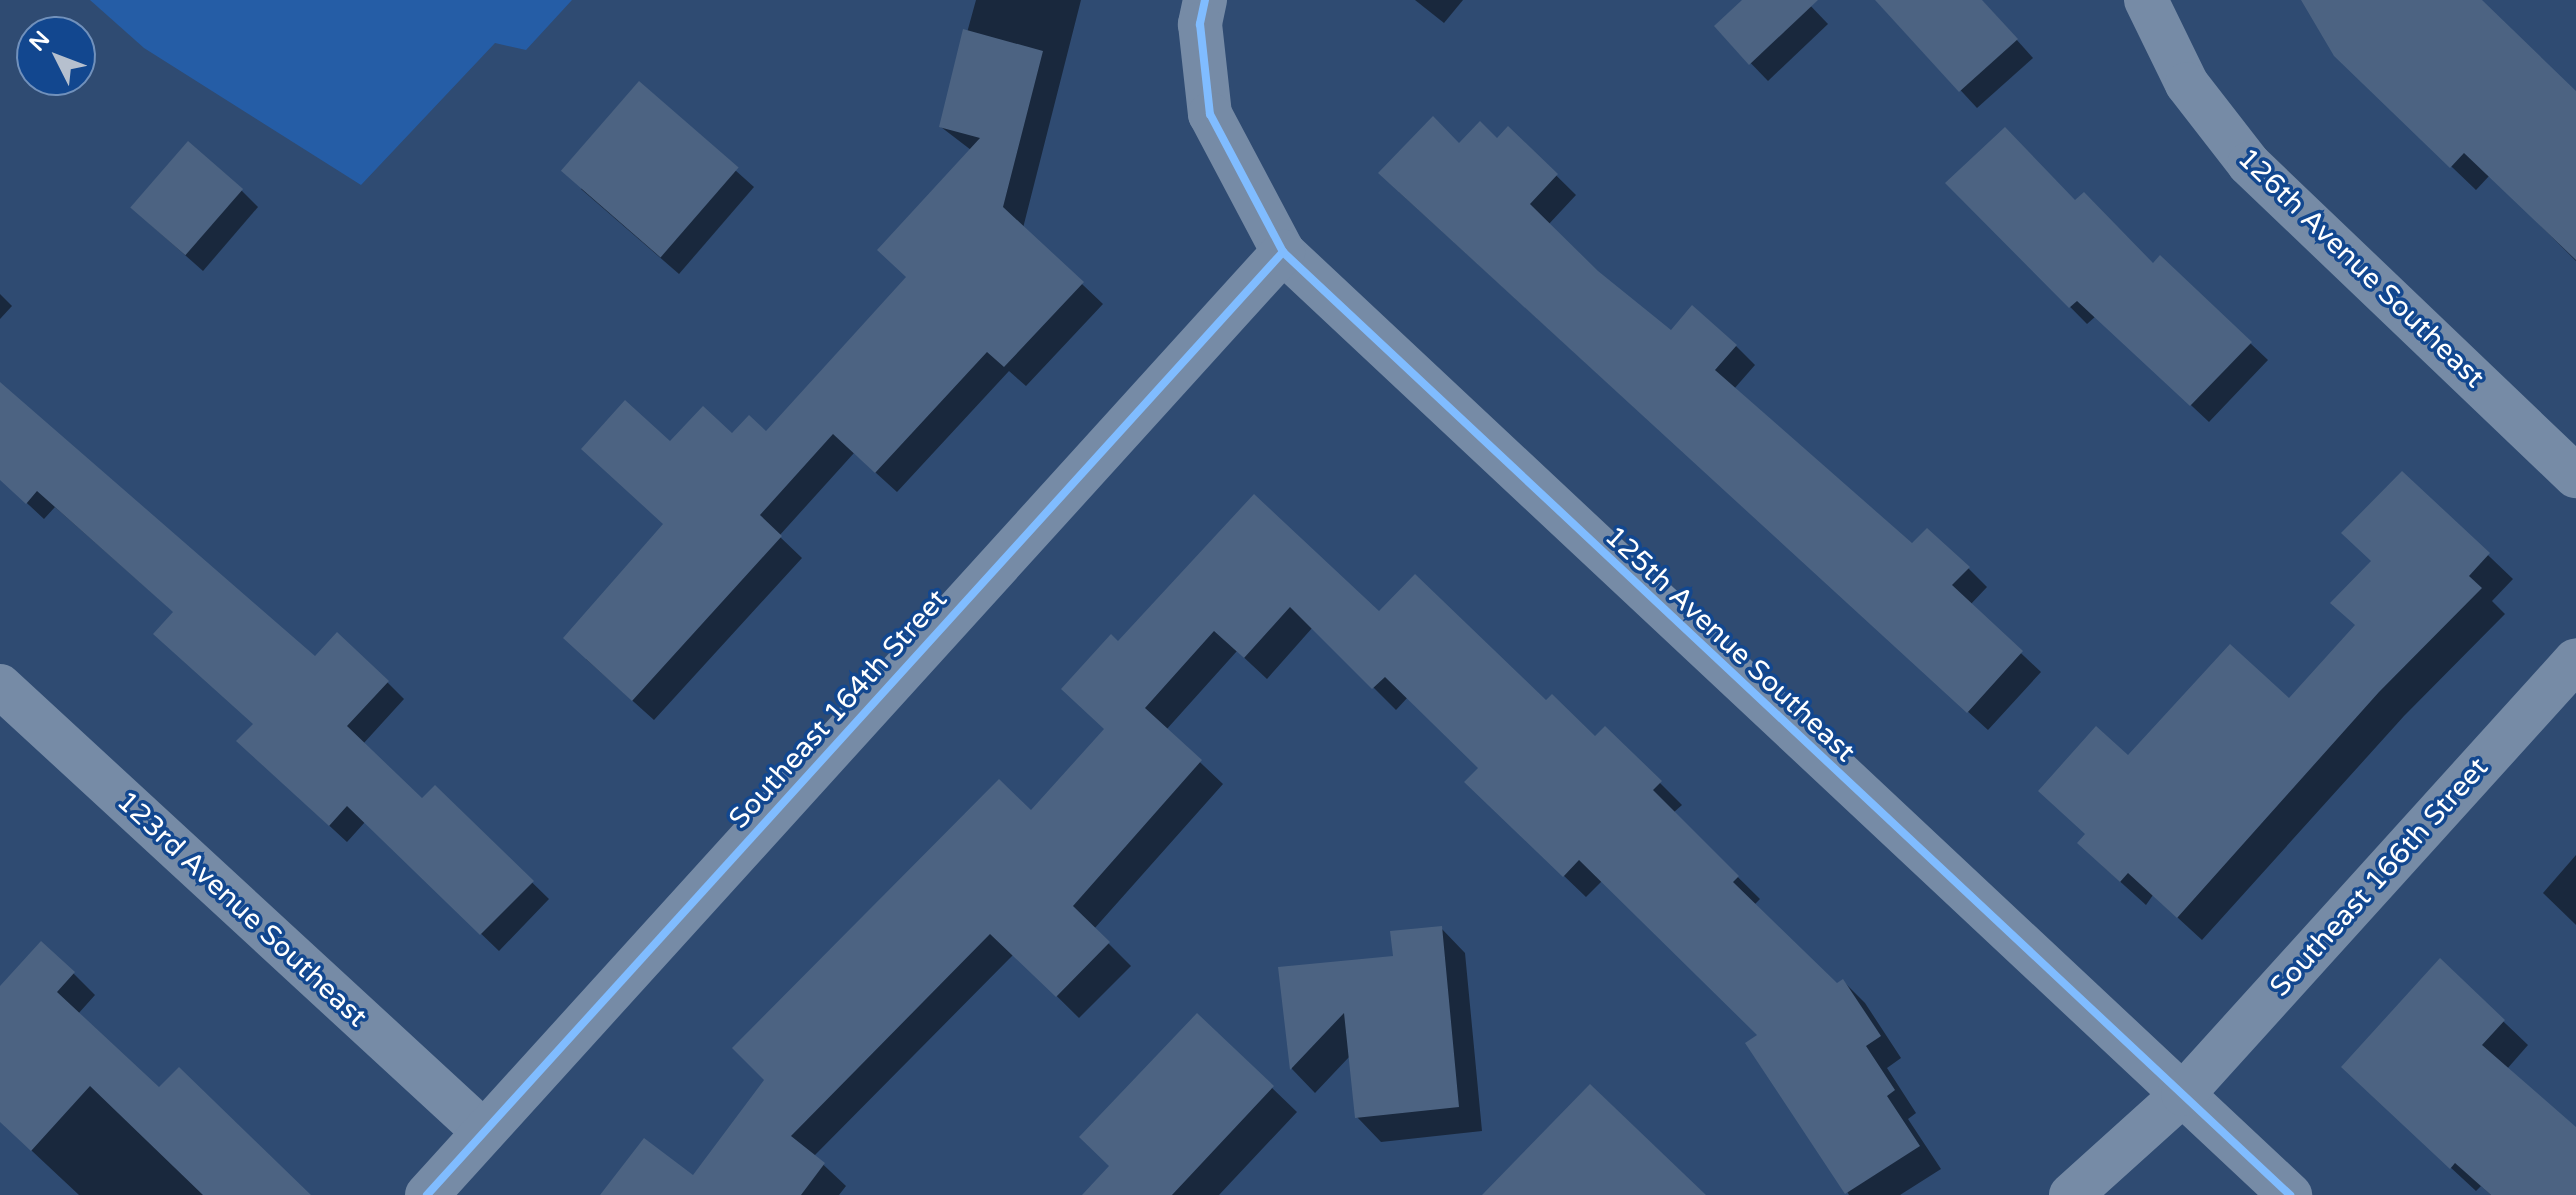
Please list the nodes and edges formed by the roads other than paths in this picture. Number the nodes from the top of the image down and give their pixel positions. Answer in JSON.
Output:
{"nodes":[{"id":1,"x":1205,"y":0,"type":"edge"},
{"id":2,"x":2146,"y":0,"type":"edge"},
{"id":3,"x":1283,"y":252,"type":"junction"},
{"id":4,"x":2576,"y":476,"type":"edge"},
{"id":5,"x":2576,"y":660,"type":"edge"},
{"id":6,"x":0,"y":686,"type":"edge"},
{"id":7,"x":2183,"y":1094,"type":"junction"},
{"id":8,"x":484,"y":1132,"type":"junction"},
{"id":9,"x":427,"y":1195,"type":"edge"},
{"id":10,"x":2071,"y":1195,"type":"edge"},
{"id":11,"x":2290,"y":1195,"type":"edge"}],
"edges":[{"from":1,"to":3,"type":"street","name":"125th Avenue Southeast"},
{"from":2,"to":4,"type":"street","name":"126th Avenue Southeast"},
{"from":3,"to":7,"type":"street","name":"125th Avenue Southeast"},
{"from":3,"to":8,"type":"street","name":"Southeast 164th Street"},
{"from":5,"to":7,"type":"street","name":"Southeast 166th Street"},
{"from":6,"to":8,"type":"street","name":"123rd Avenue Southeast"},
{"from":7,"to":10,"type":"street","name":"Southeast 166th Street"},
{"from":7,"to":11,"type":"street","name":"125th Avenue Southeast"},
{"from":8,"to":9,"type":"street","name":"Southeast 164th Street"}]}
